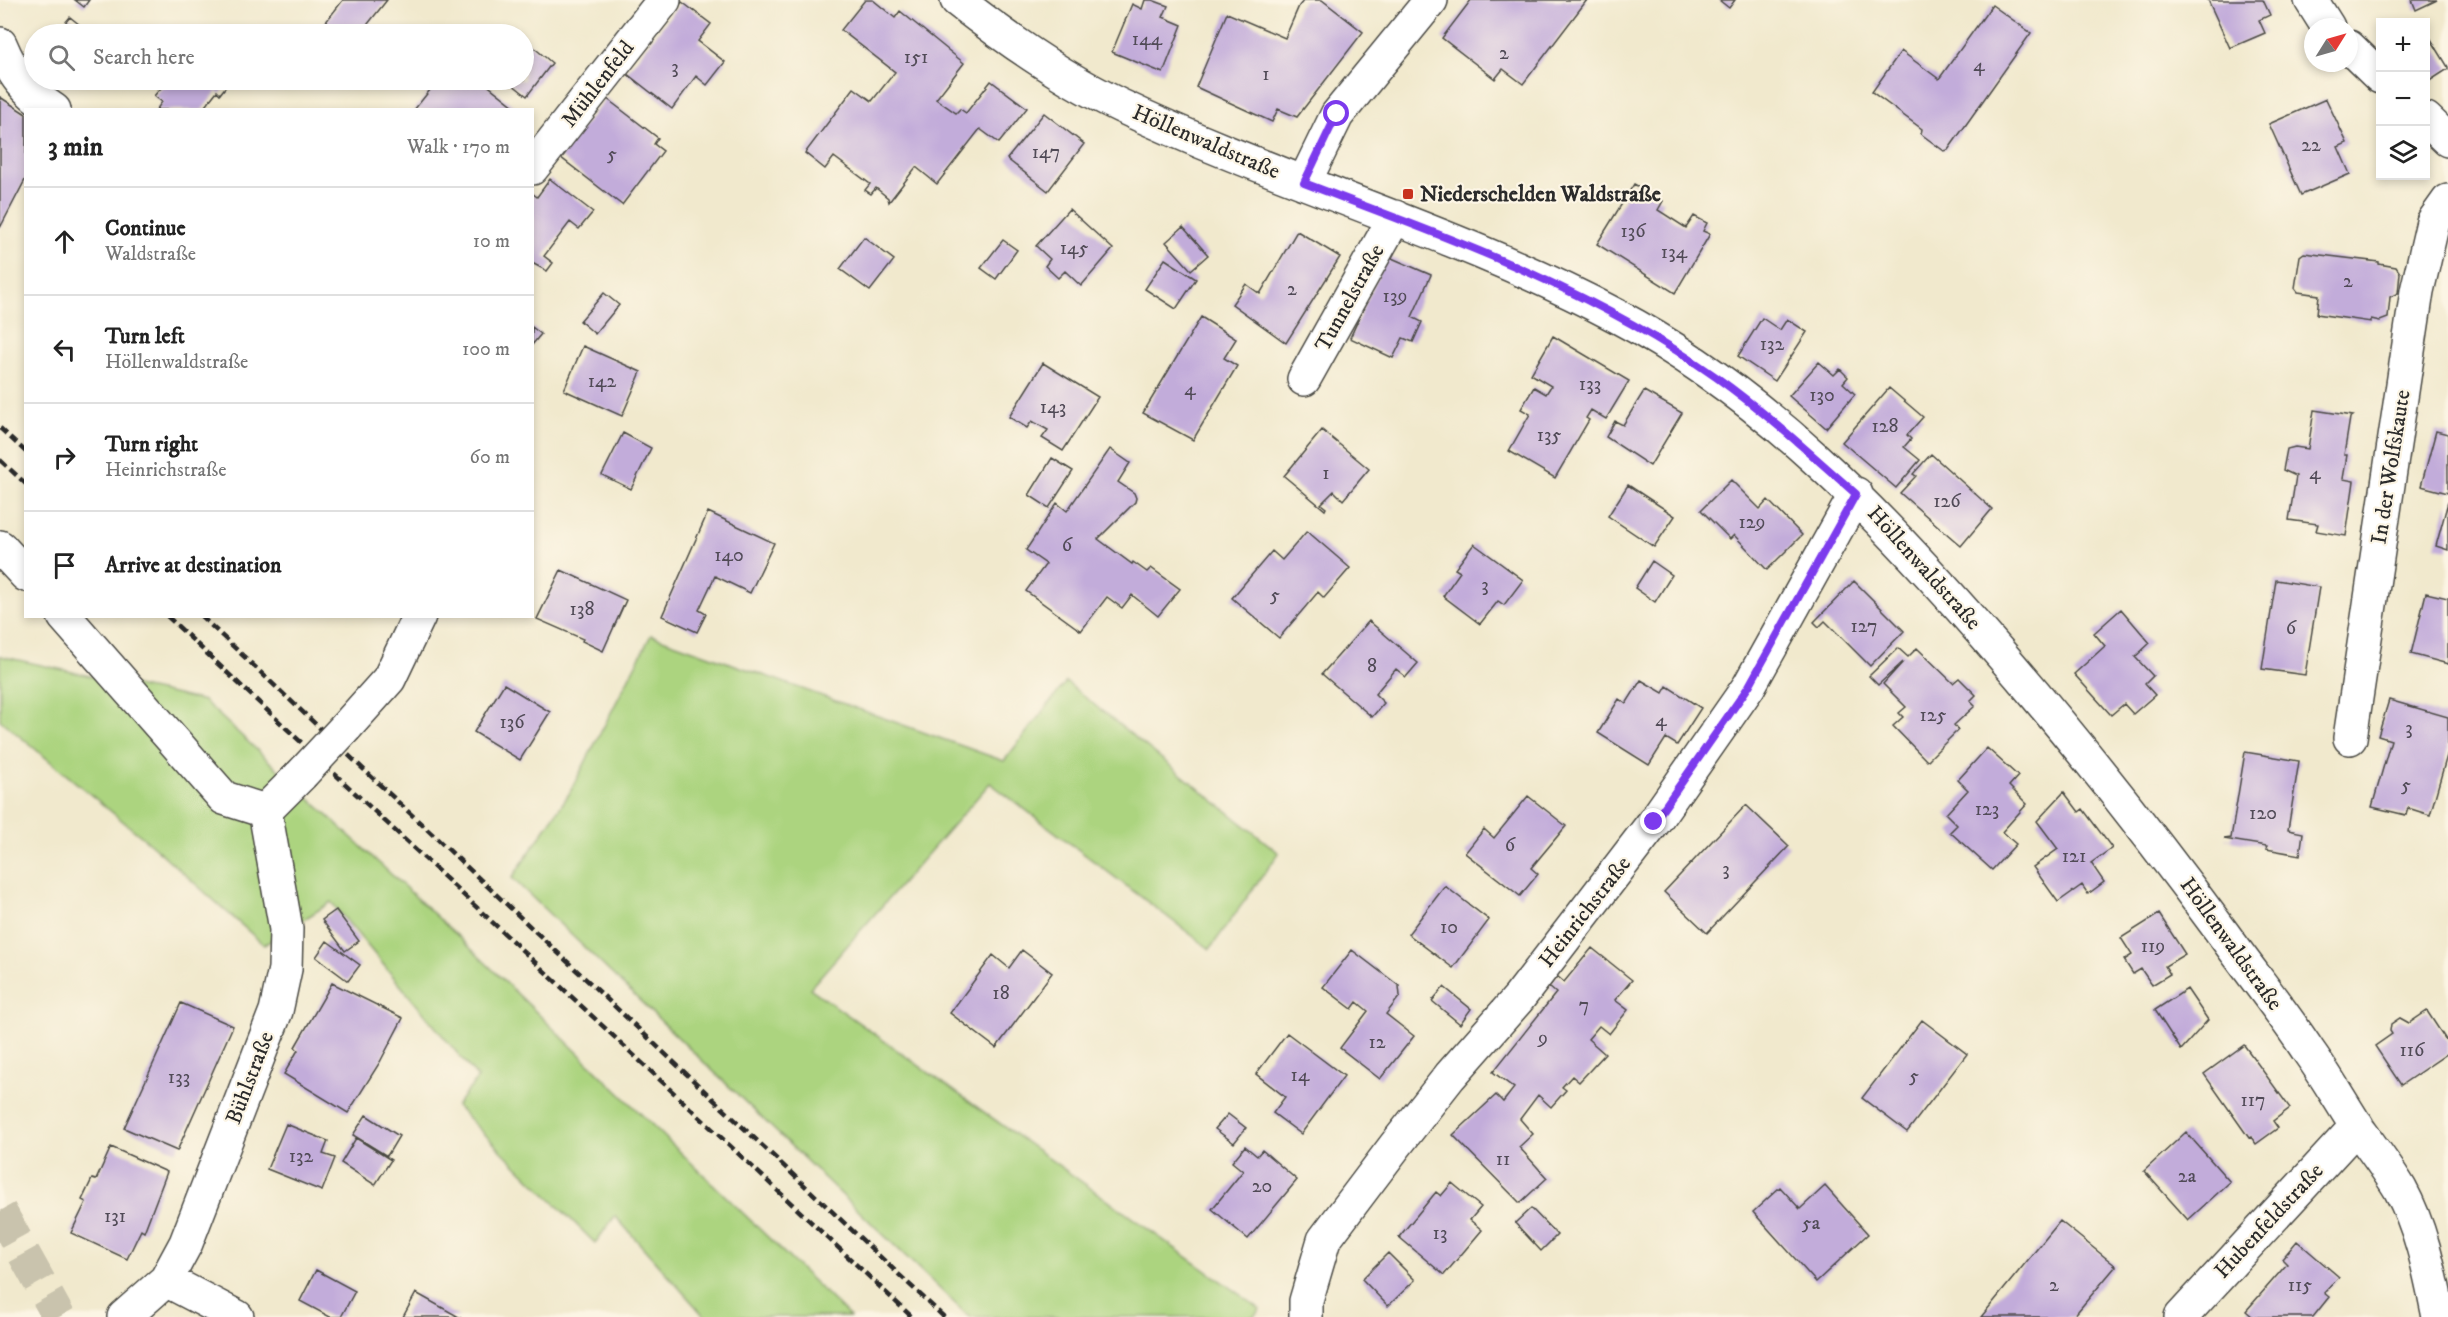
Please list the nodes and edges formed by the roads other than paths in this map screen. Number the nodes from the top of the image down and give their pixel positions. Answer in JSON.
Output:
{"nodes":[{"id":1,"x":664,"y":0,"type":"edge"},
{"id":2,"x":957,"y":0,"type":"edge"},
{"id":3,"x":1431,"y":0,"type":"edge"},
{"id":4,"x":2311,"y":0,"type":"edge"},
{"id":5,"x":2322,"y":18,"type":"edge"},
{"id":6,"x":0,"y":44,"type":"edge"},
{"id":7,"x":2358,"y":56,"type":"edge"},
{"id":8,"x":2376,"y":73,"type":"edge"},
{"id":9,"x":24,"y":86,"type":"edge"},
{"id":10,"x":27,"y":90,"type":"edge"},
{"id":11,"x":51,"y":108,"type":"edge"},
{"id":12,"x":2430,"y":123,"type":"edge"},
{"id":13,"x":2448,"y":140,"type":"edge"},
{"id":14,"x":534,"y":165,"type":"edge"},
{"id":15,"x":1304,"y":183,"type":"junction"},
{"id":16,"x":2448,"y":201,"type":"edge"},
{"id":17,"x":1395,"y":218,"type":"junction"},
{"id":18,"x":1304,"y":379,"type":"dead end"},
{"id":19,"x":1856,"y":494,"type":"junction"},
{"id":20,"x":0,"y":547,"type":"edge"},
{"id":21,"x":24,"y":573,"type":"edge"},
{"id":22,"x":66,"y":618,"type":"edge"},
{"id":23,"x":418,"y":618,"type":"edge"},
{"id":24,"x":2350,"y":738,"type":"dead end"},
{"id":25,"x":265,"y":812,"type":"junction"},
{"id":26,"x":2357,"y":1126,"type":"junction"},
{"id":27,"x":166,"y":1280,"type":"junction"},
{"id":28,"x":124,"y":1317,"type":"edge"},
{"id":29,"x":237,"y":1317,"type":"edge"},
{"id":30,"x":1306,"y":1317,"type":"edge"},
{"id":31,"x":2181,"y":1317,"type":"edge"},
{"id":32,"x":2439,"y":1317,"type":"edge"}],
"edges":[{"from":1,"to":14,"type":"street","name":"Mühlenfeld"},
{"from":2,"to":15,"type":"street","name":"Höllenwaldstraße"},
{"from":3,"to":15,"type":"street"},
{"from":4,"to":5,"type":"street"},
{"from":6,"to":9,"type":"street"},
{"from":7,"to":8,"type":"street"},
{"from":10,"to":11,"type":"street"},
{"from":12,"to":13,"type":"street"},
{"from":15,"to":17,"type":"street","name":"Höllenwaldstraße"},
{"from":16,"to":24,"type":"street","name":"In der Wolfskaute"},
{"from":17,"to":18,"type":"street","name":"Tunnelstraße"},
{"from":17,"to":19,"type":"street","name":"Höllenwaldstraße"},
{"from":19,"to":26,"type":"street","name":"Höllenwaldstraße"},
{"from":19,"to":30,"type":"street","name":"Heinrichstraße"},
{"from":20,"to":21,"type":"street"},
{"from":22,"to":25,"type":"street"},
{"from":23,"to":25,"type":"street","bridge":true},
{"from":25,"to":27,"type":"street","name":"Bühlstraße"},
{"from":26,"to":31,"type":"street","name":"Hubenfeldstraße"},
{"from":26,"to":32,"type":"street","name":"Höllenwaldstraße"},
{"from":27,"to":28,"type":"street","name":"Bühlstraße"},
{"from":27,"to":29,"type":"street"}]}
